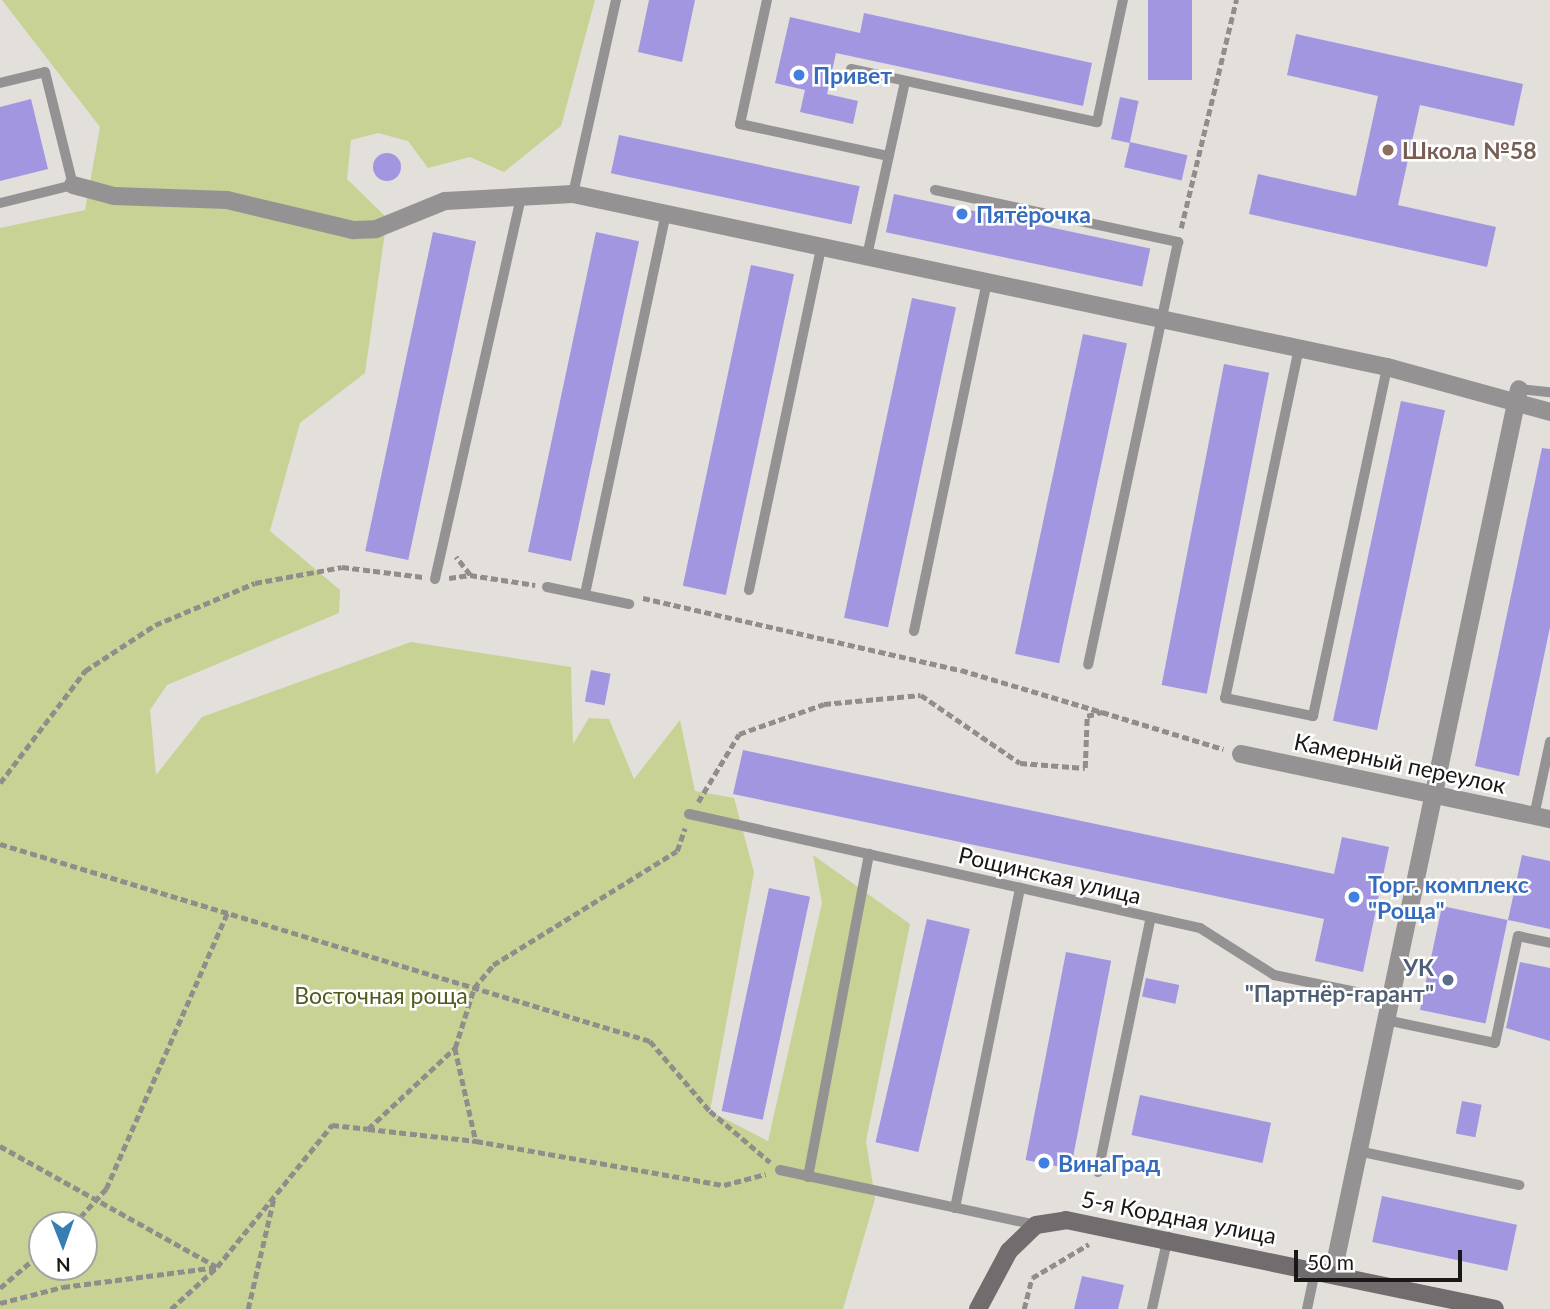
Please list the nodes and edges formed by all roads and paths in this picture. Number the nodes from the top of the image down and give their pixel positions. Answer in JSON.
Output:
{"nodes":[{"id":1,"x":616,"y":0,"type":"edge"},
{"id":2,"x":767,"y":0,"type":"edge"},
{"id":3,"x":1123,"y":0,"type":"edge"},
{"id":4,"x":1236,"y":0,"type":"edge"},
{"id":5,"x":851,"y":69,"type":"dead end"},
{"id":6,"x":905,"y":81,"type":"junction"},
{"id":7,"x":0,"y":83,"type":"edge"},
{"id":8,"x":888,"y":156,"type":"junction"},
{"id":9,"x":73,"y":185,"type":"junction"},
{"id":10,"x":935,"y":190,"type":"dead end"},
{"id":11,"x":522,"y":194,"type":"junction"},
{"id":12,"x":573,"y":194,"type":"junction"},
{"id":13,"x":0,"y":203,"type":"edge"},
{"id":14,"x":666,"y":214,"type":"junction"},
{"id":15,"x":1178,"y":242,"type":"junction"},
{"id":16,"x":821,"y":247,"type":"junction"},
{"id":17,"x":867,"y":256,"type":"junction"},
{"id":18,"x":987,"y":282,"type":"junction"},
{"id":19,"x":1161,"y":319,"type":"junction"},
{"id":20,"x":1299,"y":348,"type":"junction"},
{"id":21,"x":1387,"y":367,"type":"junction"},
{"id":22,"x":1550,"y":392,"type":"edge"},
{"id":23,"x":1518,"y":395,"type":"junction"},
{"id":24,"x":1550,"y":412,"type":"edge"},
{"id":25,"x":470,"y":575,"type":"dead end"},
{"id":26,"x":435,"y":579,"type":"joint"},
{"id":27,"x":547,"y":587,"type":"joint"},
{"id":28,"x":748,"y":590,"type":"dead end"},
{"id":29,"x":585,"y":594,"type":"junction"},
{"id":30,"x":629,"y":604,"type":"joint"},
{"id":31,"x":914,"y":631,"type":"dead end"},
{"id":32,"x":1088,"y":665,"type":"dead end"},
{"id":33,"x":1102,"y":712,"type":"junction"},
{"id":34,"x":1550,"y":742,"type":"edge"},
{"id":35,"x":1241,"y":754,"type":"joint"},
{"id":36,"x":0,"y":783,"type":"edge"},
{"id":37,"x":1434,"y":795,"type":"junction"},
{"id":38,"x":689,"y":814,"type":"junction"},
{"id":39,"x":1542,"y":818,"type":"edge"},
{"id":40,"x":0,"y":844,"type":"edge"},
{"id":41,"x":869,"y":854,"type":"junction"},
{"id":42,"x":1020,"y":888,"type":"junction"},
{"id":43,"x":228,"y":913,"type":"junction"},
{"id":44,"x":1151,"y":917,"type":"junction"},
{"id":45,"x":1550,"y":943,"type":"edge"},
{"id":46,"x":474,"y":988,"type":"junction"},
{"id":47,"x":1390,"y":999,"type":"junction"},
{"id":48,"x":1386,"y":1020,"type":"junction"},
{"id":49,"x":455,"y":1048,"type":"junction"},
{"id":50,"x":368,"y":1129,"type":"junction"},
{"id":51,"x":475,"y":1141,"type":"junction"},
{"id":52,"x":0,"y":1146,"type":"edge"},
{"id":53,"x":1358,"y":1151,"type":"junction"},
{"id":54,"x":780,"y":1170,"type":"junction"},
{"id":55,"x":1098,"y":1172,"type":"dead end"},
{"id":56,"x":808,"y":1177,"type":"junction"},
{"id":57,"x":1519,"y":1185,"type":"dead end"},
{"id":58,"x":275,"y":1195,"type":"junction"},
{"id":59,"x":96,"y":1204,"type":"junction"},
{"id":60,"x":954,"y":1208,"type":"junction"},
{"id":61,"x":88,"y":1211,"type":"edge"},
{"id":62,"x":1036,"y":1225,"type":"junction"},
{"id":63,"x":1168,"y":1237,"type":"junction"},
{"id":64,"x":1103,"y":1246,"type":"dead end"},
{"id":65,"x":28,"y":1264,"type":"edge"},
{"id":66,"x":217,"y":1267,"type":"junction"},
{"id":67,"x":1324,"y":1271,"type":"junction"},
{"id":68,"x":0,"y":1288,"type":"edge"},
{"id":69,"x":0,"y":1303,"type":"edge"},
{"id":70,"x":171,"y":1309,"type":"edge"},
{"id":71,"x":248,"y":1309,"type":"edge"},
{"id":72,"x":978,"y":1309,"type":"edge"},
{"id":73,"x":1024,"y":1309,"type":"edge"},
{"id":74,"x":1152,"y":1309,"type":"edge"},
{"id":75,"x":1307,"y":1309,"type":"edge"},
{"id":76,"x":1495,"y":1309,"type":"edge"}],
"edges":[{"from":1,"to":12,"type":"lane"},
{"from":2,"to":8,"type":"lane"},
{"from":3,"to":6,"type":"lane"},
{"from":4,"to":15,"type":"path"},
{"from":5,"to":6,"type":"lane"},
{"from":6,"to":8,"type":"lane"},
{"from":7,"to":9,"type":"lane"},
{"from":8,"to":17,"type":"lane"},
{"from":9,"to":11,"type":"street"},
{"from":9,"to":13,"type":"lane"},
{"from":10,"to":15,"type":"lane"},
{"from":11,"to":12,"type":"street"},
{"from":11,"to":26,"type":"lane"},
{"from":12,"to":14,"type":"street"},
{"from":14,"to":16,"type":"street"},
{"from":14,"to":29,"type":"lane"},
{"from":15,"to":19,"type":"lane"},
{"from":16,"to":17,"type":"street"},
{"from":16,"to":28,"type":"lane"},
{"from":17,"to":18,"type":"street"},
{"from":18,"to":19,"type":"street"},
{"from":18,"to":31,"type":"lane"},
{"from":19,"to":20,"type":"street"},
{"from":19,"to":32,"type":"lane"},
{"from":20,"to":21,"type":"street"},
{"from":20,"to":21,"type":"lane"},
{"from":21,"to":23,"type":"street"},
{"from":22,"to":23,"type":"lane"},
{"from":23,"to":24,"type":"street"},
{"from":23,"to":37,"type":"street"},
{"from":25,"to":27,"type":"path"},
{"from":26,"to":36,"type":"path"},
{"from":27,"to":29,"type":"lane"},
{"from":29,"to":30,"type":"lane"},
{"from":30,"to":33,"type":"path"},
{"from":33,"to":35,"type":"path"},
{"from":33,"to":38,"type":"path"},
{"from":34,"to":39,"type":"lane"},
{"from":35,"to":37,"type":"street","name":"Камерный переулок"},
{"from":37,"to":39,"type":"street","name":"Камерный переулок"},
{"from":37,"to":47,"type":"street"},
{"from":38,"to":41,"type":"lane","name":"Рощинская улица"},
{"from":38,"to":46,"type":"path"},
{"from":40,"to":43,"type":"path"},
{"from":41,"to":42,"type":"lane","name":"Рощинская улица"},
{"from":41,"to":56,"type":"lane"},
{"from":42,"to":44,"type":"lane","name":"Рощинская улица"},
{"from":42,"to":60,"type":"lane"},
{"from":43,"to":46,"type":"path"},
{"from":43,"to":59,"type":"path"},
{"from":44,"to":47,"type":"lane","name":"Рощинская улица"},
{"from":44,"to":55,"type":"lane"},
{"from":45,"to":48,"type":"lane"},
{"from":46,"to":49,"type":"path"},
{"from":46,"to":54,"type":"path"},
{"from":47,"to":48,"type":"street"},
{"from":48,"to":53,"type":"street"},
{"from":49,"to":50,"type":"path"},
{"from":49,"to":51,"type":"path"},
{"from":50,"to":51,"type":"path"},
{"from":50,"to":58,"type":"path"},
{"from":51,"to":54,"type":"path"},
{"from":52,"to":59,"type":"path"},
{"from":53,"to":57,"type":"lane"},
{"from":53,"to":67,"type":"street"},
{"from":54,"to":56,"type":"lane"},
{"from":56,"to":60,"type":"lane"},
{"from":58,"to":66,"type":"path"},
{"from":58,"to":71,"type":"path"},
{"from":59,"to":61,"type":"path"},
{"from":59,"to":66,"type":"path"},
{"from":60,"to":62,"type":"lane"},
{"from":62,"to":63,"type":"main road","name":"5-я Кордная улица"},
{"from":62,"to":72,"type":"main road"},
{"from":63,"to":67,"type":"main road","name":"5-я Кордная улица"},
{"from":63,"to":74,"type":"lane"},
{"from":64,"to":73,"type":"path"},
{"from":65,"to":68,"type":"path"},
{"from":66,"to":69,"type":"path"},
{"from":66,"to":70,"type":"path"},
{"from":67,"to":75,"type":"lane"},
{"from":67,"to":76,"type":"main road","name":"5-я Кордная улица"}]}
